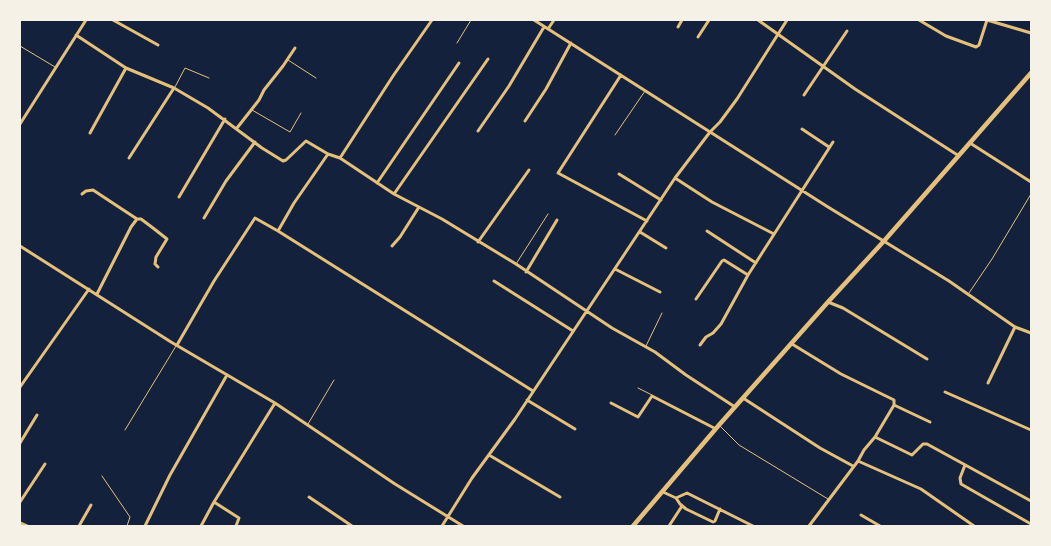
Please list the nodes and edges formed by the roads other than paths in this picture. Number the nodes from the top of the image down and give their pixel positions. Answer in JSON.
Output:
{"nodes":[{"id":1,"x":86,"y":20,"type":"edge"},
{"id":2,"x":113,"y":20,"type":"edge"},
{"id":3,"x":432,"y":20,"type":"edge"},
{"id":4,"x":471,"y":20,"type":"edge"},
{"id":5,"x":534,"y":20,"type":"edge"},
{"id":6,"x":554,"y":20,"type":"edge"},
{"id":7,"x":682,"y":20,"type":"edge"},
{"id":8,"x":709,"y":20,"type":"edge"},
{"id":9,"x":758,"y":20,"type":"edge"},
{"id":10,"x":787,"y":20,"type":"edge"},
{"id":11,"x":919,"y":20,"type":"edge"},
{"id":12,"x":987,"y":20,"type":"edge"},
{"id":13,"x":678,"y":26,"type":"dead end"},
{"id":14,"x":546,"y":28,"type":"junction"},
{"id":15,"x":847,"y":31,"type":"dead end"},
{"id":16,"x":1031,"y":33,"type":"edge"},
{"id":17,"x":778,"y":34,"type":"junction"},
{"id":18,"x":76,"y":36,"type":"junction"},
{"id":19,"x":698,"y":37,"type":"dead end"},
{"id":20,"x":457,"y":42,"type":"dead end"},
{"id":21,"x":571,"y":44,"type":"junction"},
{"id":22,"x":158,"y":45,"type":"dead end"},
{"id":23,"x":20,"y":46,"type":"edge"},
{"id":24,"x":295,"y":48,"type":"dead end"},
{"id":25,"x":488,"y":59,"type":"dead end"},
{"id":26,"x":288,"y":60,"type":"junction"},
{"id":27,"x":459,"y":62,"type":"dead end"},
{"id":28,"x":823,"y":66,"type":"junction"},
{"id":29,"x":55,"y":67,"type":"junction"},
{"id":30,"x":126,"y":68,"type":"junction"},
{"id":31,"x":1031,"y":73,"type":"edge"},
{"id":32,"x":621,"y":75,"type":"junction"},
{"id":33,"x":209,"y":78,"type":"dead end"},
{"id":34,"x":316,"y":78,"type":"dead end"},
{"id":35,"x":174,"y":88,"type":"junction"},
{"id":36,"x":645,"y":91,"type":"junction"},
{"id":37,"x":804,"y":95,"type":"dead end"},
{"id":38,"x":252,"y":109,"type":"junction"},
{"id":39,"x":301,"y":112,"type":"dead end"},
{"id":40,"x":225,"y":119,"type":"junction"},
{"id":41,"x":525,"y":121,"type":"dead end"},
{"id":42,"x":20,"y":124,"type":"edge"},
{"id":43,"x":237,"y":128,"type":"junction"},
{"id":44,"x":802,"y":129,"type":"dead end"},
{"id":45,"x":478,"y":131,"type":"dead end"},
{"id":46,"x":710,"y":132,"type":"junction"},
{"id":47,"x":90,"y":133,"type":"dead end"},
{"id":48,"x":615,"y":136,"type":"dead end"},
{"id":49,"x":255,"y":142,"type":"junction"},
{"id":50,"x":833,"y":142,"type":"dead end"},
{"id":51,"x":970,"y":143,"type":"junction"},
{"id":52,"x":829,"y":147,"type":"junction"},
{"id":53,"x":328,"y":154,"type":"junction"},
{"id":54,"x":959,"y":156,"type":"junction"},
{"id":55,"x":129,"y":158,"type":"dead end"},
{"id":56,"x":340,"y":158,"type":"junction"},
{"id":57,"x":529,"y":170,"type":"dead end"},
{"id":58,"x":619,"y":174,"type":"dead end"},
{"id":59,"x":675,"y":178,"type":"junction"},
{"id":60,"x":1031,"y":182,"type":"edge"},
{"id":61,"x":377,"y":183,"type":"junction"},
{"id":62,"x":802,"y":190,"type":"junction"},
{"id":63,"x":82,"y":194,"type":"dead end"},
{"id":64,"x":394,"y":194,"type":"junction"},
{"id":65,"x":1031,"y":194,"type":"edge"},
{"id":66,"x":179,"y":197,"type":"dead end"},
{"id":67,"x":661,"y":200,"type":"junction"},
{"id":68,"x":419,"y":207,"type":"junction"},
{"id":69,"x":548,"y":214,"type":"dead end"},
{"id":70,"x":137,"y":218,"type":"junction"},
{"id":71,"x":204,"y":218,"type":"dead end"},
{"id":72,"x":557,"y":220,"type":"dead end"},
{"id":73,"x":647,"y":221,"type":"junction"},
{"id":74,"x":278,"y":231,"type":"junction"},
{"id":75,"x":708,"y":231,"type":"dead end"},
{"id":76,"x":640,"y":232,"type":"junction"},
{"id":77,"x":774,"y":234,"type":"junction"},
{"id":78,"x":884,"y":241,"type":"junction"},
{"id":79,"x":478,"y":242,"type":"junction"},
{"id":80,"x":20,"y":246,"type":"edge"},
{"id":81,"x":392,"y":246,"type":"dead end"},
{"id":82,"x":666,"y":248,"type":"dead end"},
{"id":83,"x":756,"y":263,"type":"junction"},
{"id":84,"x":516,"y":264,"type":"junction"},
{"id":85,"x":158,"y":267,"type":"dead end"},
{"id":86,"x":615,"y":269,"type":"junction"},
{"id":87,"x":526,"y":272,"type":"junction"},
{"id":88,"x":748,"y":275,"type":"junction"},
{"id":89,"x":494,"y":281,"type":"dead end"},
{"id":90,"x":89,"y":289,"type":"junction"},
{"id":91,"x":660,"y":292,"type":"dead end"},
{"id":92,"x":97,"y":294,"type":"junction"},
{"id":93,"x":968,"y":294,"type":"junction"},
{"id":94,"x":696,"y":299,"type":"dead end"},
{"id":95,"x":828,"y":302,"type":"junction"},
{"id":96,"x":586,"y":311,"type":"junction"},
{"id":97,"x":662,"y":313,"type":"dead end"},
{"id":98,"x":1015,"y":327,"type":"junction"},
{"id":99,"x":574,"y":331,"type":"junction"},
{"id":100,"x":1031,"y":333,"type":"edge"},
{"id":101,"x":792,"y":344,"type":"junction"},
{"id":102,"x":177,"y":345,"type":"junction"},
{"id":103,"x":700,"y":345,"type":"dead end"},
{"id":104,"x":645,"y":347,"type":"junction"},
{"id":105,"x":927,"y":358,"type":"dead end"},
{"id":106,"x":227,"y":375,"type":"junction"},
{"id":107,"x":334,"y":380,"type":"dead end"},
{"id":108,"x":988,"y":383,"type":"dead end"},
{"id":109,"x":20,"y":387,"type":"edge"},
{"id":110,"x":638,"y":388,"type":"dead end"},
{"id":111,"x":533,"y":391,"type":"junction"},
{"id":112,"x":945,"y":392,"type":"dead end"},
{"id":113,"x":652,"y":396,"type":"junction"},
{"id":114,"x":743,"y":398,"type":"junction"},
{"id":115,"x":527,"y":400,"type":"junction"},
{"id":116,"x":275,"y":403,"type":"junction"},
{"id":117,"x":611,"y":404,"type":"dead end"},
{"id":118,"x":894,"y":405,"type":"junction"},
{"id":119,"x":736,"y":407,"type":"junction"},
{"id":120,"x":37,"y":415,"type":"dead end"},
{"id":121,"x":930,"y":422,"type":"dead end"},
{"id":122,"x":307,"y":425,"type":"junction"},
{"id":123,"x":718,"y":427,"type":"junction"},
{"id":124,"x":575,"y":428,"type":"dead end"},
{"id":125,"x":125,"y":430,"type":"dead end"},
{"id":126,"x":1031,"y":430,"type":"edge"},
{"id":127,"x":875,"y":437,"type":"junction"},
{"id":128,"x":20,"y":443,"type":"edge"},
{"id":129,"x":489,"y":455,"type":"junction"},
{"id":130,"x":858,"y":461,"type":"junction"},
{"id":131,"x":45,"y":464,"type":"dead end"},
{"id":132,"x":965,"y":465,"type":"junction"},
{"id":133,"x":853,"y":466,"type":"junction"},
{"id":134,"x":102,"y":476,"type":"dead end"},
{"id":135,"x":663,"y":492,"type":"junction"},
{"id":136,"x":560,"y":496,"type":"dead end"},
{"id":137,"x":309,"y":497,"type":"dead end"},
{"id":138,"x":676,"y":498,"type":"junction"},
{"id":139,"x":829,"y":500,"type":"junction"},
{"id":140,"x":1031,"y":501,"type":"edge"},
{"id":141,"x":20,"y":502,"type":"edge"},
{"id":142,"x":214,"y":502,"type":"junction"},
{"id":143,"x":91,"y":505,"type":"dead end"},
{"id":144,"x":682,"y":506,"type":"junction"},
{"id":145,"x":720,"y":509,"type":"junction"},
{"id":146,"x":861,"y":515,"type":"dead end"},
{"id":147,"x":448,"y":517,"type":"junction"},
{"id":148,"x":20,"y":523,"type":"edge"},
{"id":149,"x":1031,"y":524,"type":"edge"},
{"id":150,"x":27,"y":526,"type":"edge"},
{"id":151,"x":79,"y":526,"type":"edge"},
{"id":152,"x":127,"y":526,"type":"edge"},
{"id":153,"x":145,"y":526,"type":"edge"},
{"id":154,"x":201,"y":526,"type":"edge"},
{"id":155,"x":236,"y":526,"type":"edge"},
{"id":156,"x":352,"y":526,"type":"edge"},
{"id":157,"x":442,"y":526,"type":"edge"},
{"id":158,"x":463,"y":526,"type":"edge"},
{"id":159,"x":633,"y":526,"type":"edge"},
{"id":160,"x":669,"y":526,"type":"edge"},
{"id":161,"x":752,"y":526,"type":"edge"},
{"id":162,"x":809,"y":526,"type":"edge"},
{"id":163,"x":880,"y":526,"type":"edge"},
{"id":164,"x":974,"y":526,"type":"edge"}],
"edges":[{"from":1,"to":18,"type":"street"},
{"from":2,"to":22,"type":"street"},
{"from":3,"to":56,"type":"street"},
{"from":4,"to":20,"type":"lane"},
{"from":5,"to":14,"type":"street"},
{"from":6,"to":14,"type":"street"},
{"from":7,"to":13,"type":"street"},
{"from":8,"to":19,"type":"street"},
{"from":9,"to":17,"type":"street"},
{"from":10,"to":17,"type":"street"},
{"from":11,"to":12,"type":"street"},
{"from":12,"to":16,"type":"street"},
{"from":14,"to":21,"type":"street"},
{"from":14,"to":45,"type":"street"},
{"from":15,"to":28,"type":"street"},
{"from":17,"to":28,"type":"street"},
{"from":17,"to":46,"type":"street"},
{"from":18,"to":29,"type":"street"},
{"from":18,"to":30,"type":"street"},
{"from":21,"to":32,"type":"street"},
{"from":21,"to":41,"type":"street"},
{"from":23,"to":29,"type":"lane"},
{"from":24,"to":26,"type":"street"},
{"from":25,"to":64,"type":"street"},
{"from":26,"to":34,"type":"lane"},
{"from":26,"to":38,"type":"street"},
{"from":27,"to":61,"type":"street"},
{"from":28,"to":37,"type":"street"},
{"from":28,"to":54,"type":"street"},
{"from":29,"to":42,"type":"street"},
{"from":30,"to":35,"type":"street"},
{"from":30,"to":47,"type":"street"},
{"from":31,"to":51,"type":"main road"},
{"from":32,"to":36,"type":"street"},
{"from":32,"to":73,"type":"street"},
{"from":33,"to":35,"type":"lane"},
{"from":35,"to":40,"type":"street"},
{"from":35,"to":55,"type":"street"},
{"from":36,"to":46,"type":"street"},
{"from":36,"to":48,"type":"lane"},
{"from":38,"to":39,"type":"lane"},
{"from":38,"to":43,"type":"street"},
{"from":40,"to":43,"type":"street"},
{"from":40,"to":66,"type":"street"},
{"from":43,"to":49,"type":"street"},
{"from":44,"to":52,"type":"street"},
{"from":46,"to":59,"type":"street"},
{"from":46,"to":62,"type":"street"},
{"from":49,"to":53,"type":"street"},
{"from":49,"to":71,"type":"street"},
{"from":50,"to":52,"type":"street"},
{"from":51,"to":54,"type":"main road"},
{"from":51,"to":60,"type":"street"},
{"from":52,"to":62,"type":"street"},
{"from":53,"to":56,"type":"street"},
{"from":53,"to":74,"type":"street"},
{"from":54,"to":78,"type":"main road"},
{"from":56,"to":61,"type":"street"},
{"from":57,"to":79,"type":"street"},
{"from":58,"to":67,"type":"street"},
{"from":59,"to":67,"type":"street"},
{"from":59,"to":77,"type":"street"},
{"from":61,"to":64,"type":"street"},
{"from":62,"to":77,"type":"street"},
{"from":62,"to":78,"type":"street"},
{"from":63,"to":70,"type":"street"},
{"from":64,"to":68,"type":"street"},
{"from":65,"to":93,"type":"lane"},
{"from":67,"to":73,"type":"street"},
{"from":68,"to":79,"type":"street"},
{"from":68,"to":81,"type":"street"},
{"from":69,"to":84,"type":"lane"},
{"from":70,"to":85,"type":"street"},
{"from":70,"to":92,"type":"street"},
{"from":72,"to":87,"type":"street"},
{"from":73,"to":76,"type":"street"},
{"from":74,"to":102,"type":"street"},
{"from":74,"to":111,"type":"street"},
{"from":75,"to":83,"type":"street"},
{"from":76,"to":82,"type":"street"},
{"from":76,"to":86,"type":"street"},
{"from":77,"to":83,"type":"street"},
{"from":78,"to":93,"type":"street"},
{"from":78,"to":95,"type":"main road"},
{"from":79,"to":84,"type":"street"},
{"from":80,"to":90,"type":"street"},
{"from":83,"to":88,"type":"street"},
{"from":84,"to":87,"type":"street"},
{"from":86,"to":91,"type":"street"},
{"from":86,"to":96,"type":"street"},
{"from":87,"to":96,"type":"street"},
{"from":88,"to":94,"type":"street"},
{"from":88,"to":103,"type":"street"},
{"from":89,"to":99,"type":"street"},
{"from":90,"to":92,"type":"street"},
{"from":90,"to":109,"type":"street"},
{"from":92,"to":102,"type":"street"},
{"from":93,"to":98,"type":"street"},
{"from":95,"to":101,"type":"main road"},
{"from":95,"to":105,"type":"street"},
{"from":96,"to":99,"type":"street"},
{"from":96,"to":104,"type":"street"},
{"from":97,"to":104,"type":"lane"},
{"from":98,"to":100,"type":"street"},
{"from":98,"to":108,"type":"street"},
{"from":99,"to":111,"type":"street"},
{"from":101,"to":114,"type":"main road"},
{"from":101,"to":118,"type":"street"},
{"from":102,"to":106,"type":"street"},
{"from":102,"to":125,"type":"lane"},
{"from":104,"to":119,"type":"street"},
{"from":106,"to":116,"type":"street"},
{"from":106,"to":153,"type":"street"},
{"from":107,"to":122,"type":"lane"},
{"from":110,"to":113,"type":"lane"},
{"from":111,"to":115,"type":"street"},
{"from":112,"to":126,"type":"street"},
{"from":113,"to":117,"type":"street"},
{"from":113,"to":123,"type":"street"},
{"from":114,"to":119,"type":"main road"},
{"from":114,"to":133,"type":"street"},
{"from":115,"to":124,"type":"street"},
{"from":115,"to":129,"type":"street"},
{"from":116,"to":122,"type":"street"},
{"from":116,"to":142,"type":"street"},
{"from":118,"to":121,"type":"street"},
{"from":118,"to":127,"type":"street"},
{"from":119,"to":123,"type":"main road"},
{"from":120,"to":128,"type":"street"},
{"from":122,"to":147,"type":"street"},
{"from":123,"to":135,"type":"main road"},
{"from":123,"to":139,"type":"lane"},
{"from":127,"to":130,"type":"street"},
{"from":127,"to":132,"type":"street"},
{"from":129,"to":136,"type":"street"},
{"from":129,"to":147,"type":"street"},
{"from":130,"to":133,"type":"street"},
{"from":130,"to":164,"type":"street"},
{"from":131,"to":141,"type":"street"},
{"from":132,"to":140,"type":"street"},
{"from":132,"to":149,"type":"street"},
{"from":133,"to":139,"type":"street"},
{"from":134,"to":152,"type":"lane"},
{"from":135,"to":138,"type":"street"},
{"from":135,"to":159,"type":"main road"},
{"from":137,"to":156,"type":"street"},
{"from":138,"to":144,"type":"street"},
{"from":138,"to":145,"type":"street"},
{"from":139,"to":162,"type":"street"},
{"from":142,"to":154,"type":"street"},
{"from":142,"to":155,"type":"street"},
{"from":143,"to":151,"type":"street"},
{"from":144,"to":145,"type":"street"},
{"from":144,"to":160,"type":"street"},
{"from":145,"to":161,"type":"street"},
{"from":146,"to":163,"type":"street"},
{"from":147,"to":157,"type":"street"},
{"from":147,"to":158,"type":"street"},
{"from":148,"to":150,"type":"street"}]}
